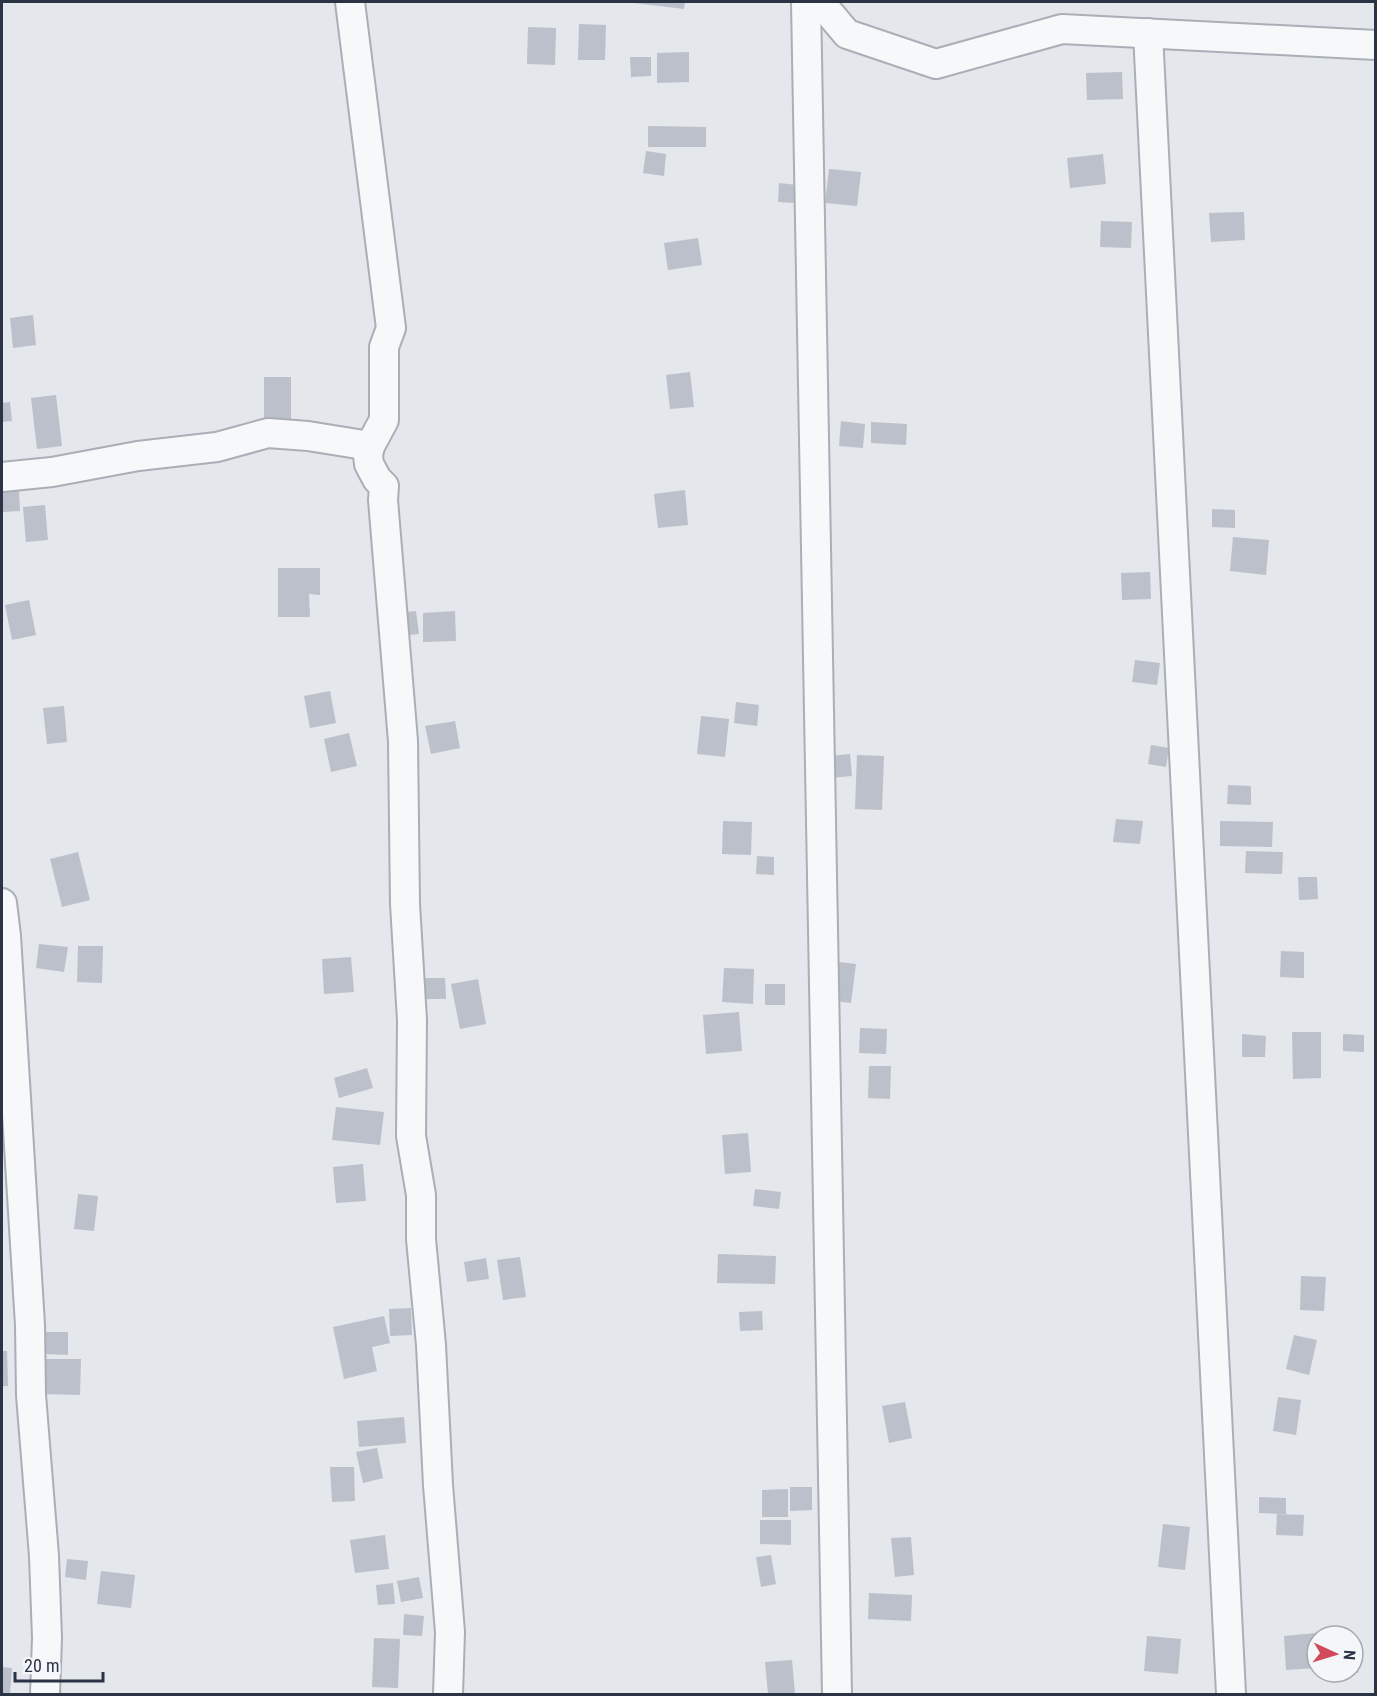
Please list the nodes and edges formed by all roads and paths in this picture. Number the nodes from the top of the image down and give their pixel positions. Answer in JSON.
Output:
{"nodes":[{"id":1,"x":350,"y":2,"type":"edge"},
{"id":2,"x":806,"y":2,"type":"edge"},
{"id":3,"x":820,"y":2,"type":"edge"},
{"id":4,"x":1148,"y":33,"type":"junction"},
{"id":5,"x":1376,"y":45,"type":"edge"},
{"id":6,"x":370,"y":446,"type":"junction"},
{"id":7,"x":2,"y":477,"type":"edge"},
{"id":8,"x":2,"y":903,"type":"edge"},
{"id":9,"x":45,"y":1695,"type":"edge"},
{"id":10,"x":448,"y":1695,"type":"edge"},
{"id":11,"x":837,"y":1695,"type":"edge"},
{"id":12,"x":1231,"y":1695,"type":"edge"}],
"edges":[{"from":1,"to":6,"type":"street"},
{"from":2,"to":11,"type":"street"},
{"from":3,"to":4,"type":"street"},
{"from":4,"to":5,"type":"street"},
{"from":4,"to":12,"type":"street"},
{"from":6,"to":7,"type":"street"},
{"from":6,"to":10,"type":"street"},
{"from":8,"to":9,"type":"street"}]}
